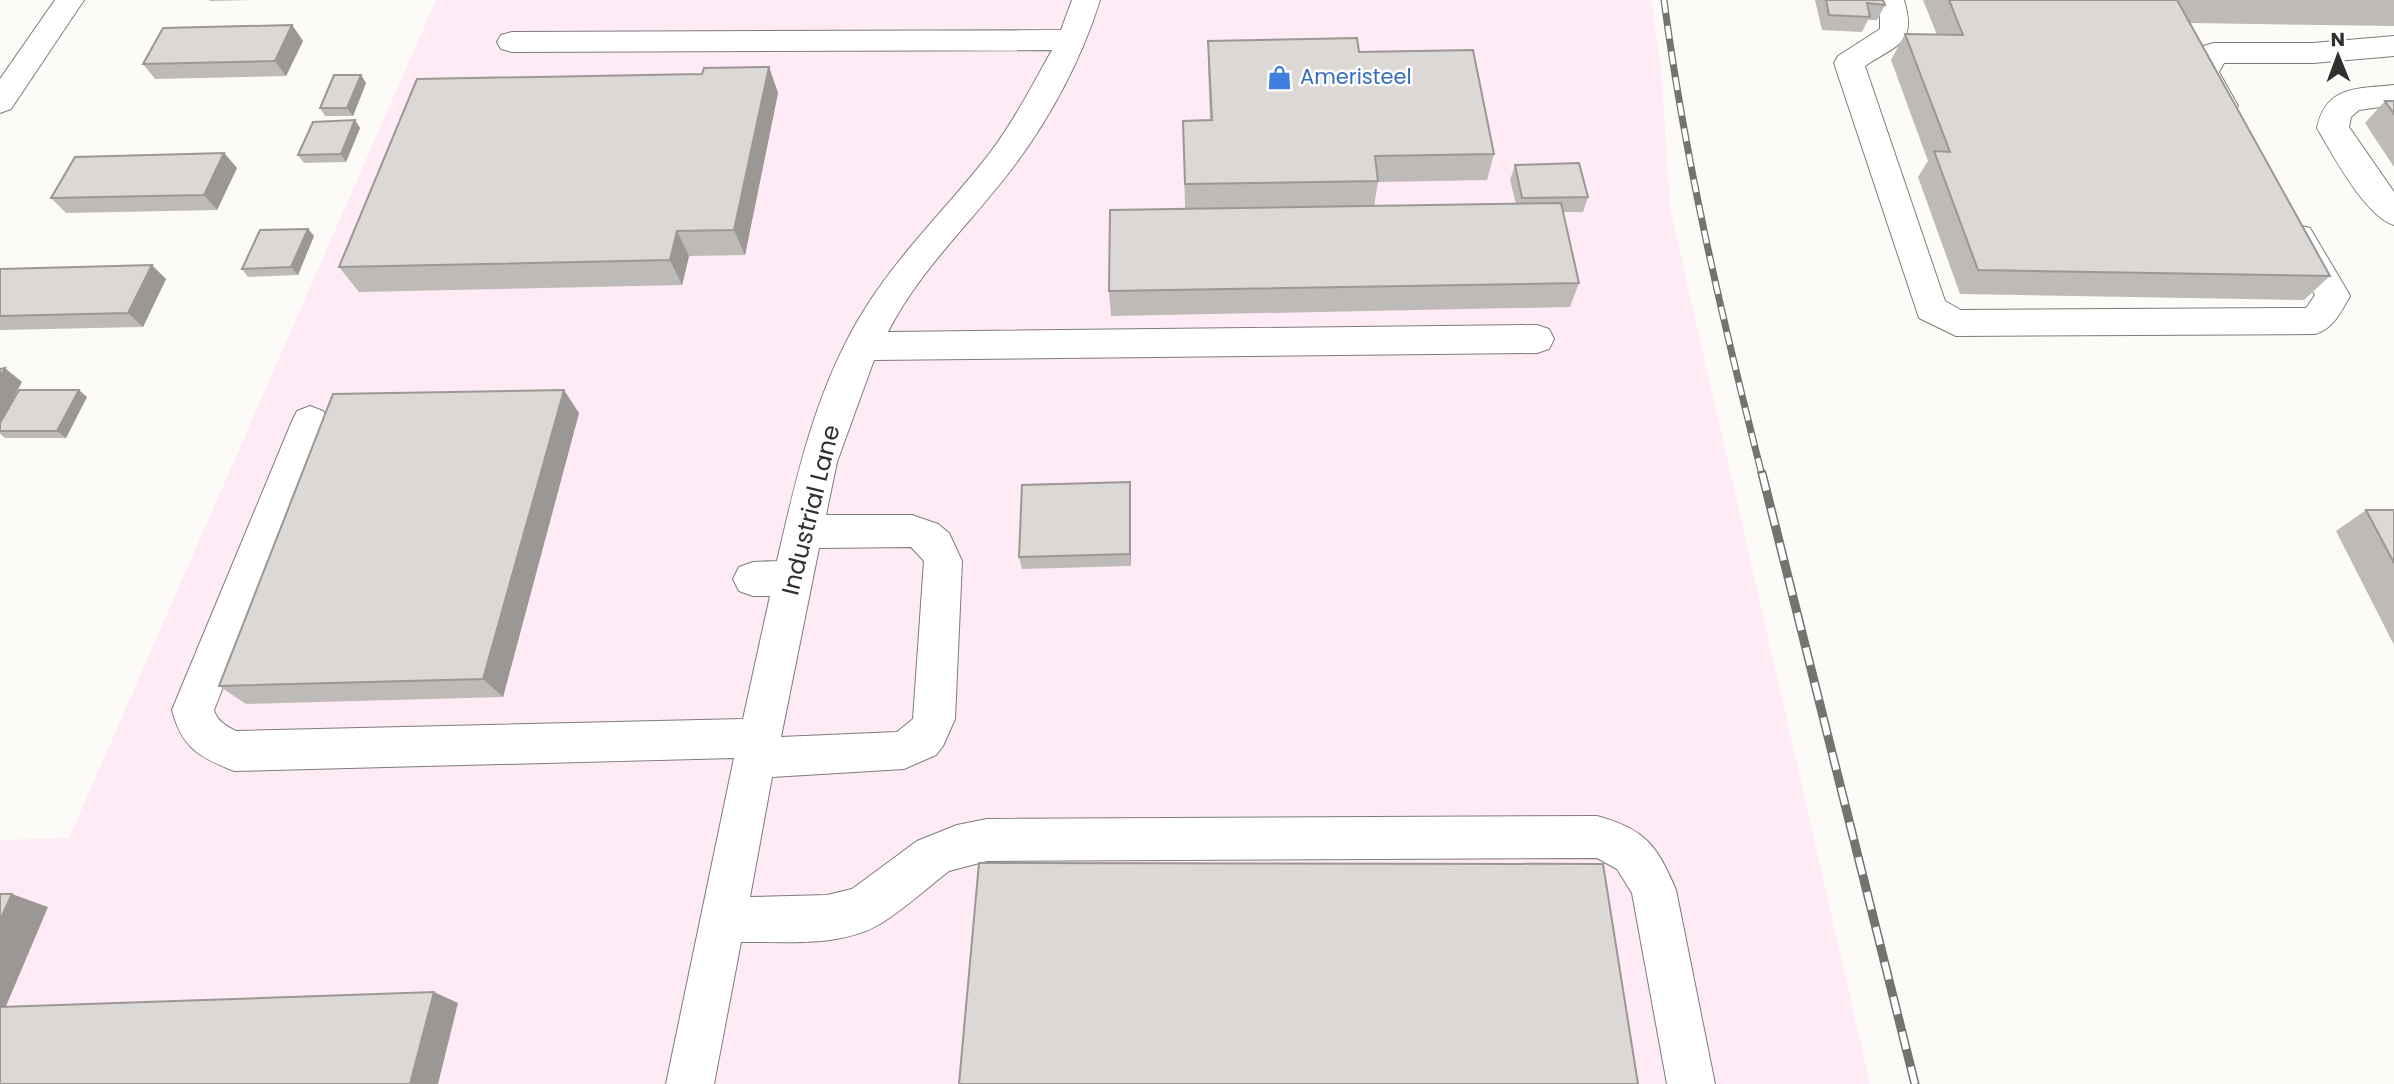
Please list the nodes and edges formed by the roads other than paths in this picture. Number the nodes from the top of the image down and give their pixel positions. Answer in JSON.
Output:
{"nodes":[{"id":1,"x":70,"y":0,"type":"edge"},
{"id":2,"x":1086,"y":0,"type":"edge"},
{"id":3,"x":1890,"y":0,"type":"edge"},
{"id":4,"x":1072,"y":40,"type":"junction"},
{"id":5,"x":512,"y":42,"type":"dead end"},
{"id":6,"x":2394,"y":46,"type":"edge"},
{"id":7,"x":2394,"y":95,"type":"edge"},
{"id":8,"x":0,"y":102,"type":"edge"},
{"id":9,"x":2236,"y":128,"type":"edge"},
{"id":10,"x":2281,"y":208,"type":"edge"},
{"id":11,"x":2394,"y":213,"type":"edge"},
{"id":12,"x":1536,"y":340,"type":"dead end"},
{"id":13,"x":863,"y":346,"type":"junction"},
{"id":14,"x":310,"y":421,"type":"dead end"},
{"id":15,"x":803,"y":532,"type":"junction"},
{"id":16,"x":794,"y":578,"type":"junction"},
{"id":17,"x":753,"y":579,"type":"dead end"},
{"id":18,"x":757,"y":748,"type":"junction"},
{"id":19,"x":723,"y":920,"type":"junction"},
{"id":20,"x":691,"y":1084,"type":"edge"},
{"id":21,"x":1690,"y":1084,"type":"edge"}],
"edges":[{"from":1,"to":8,"type":"street"},
{"from":2,"to":4,"type":"street","name":"Industrial Lane"},
{"from":3,"to":10,"type":"street"},
{"from":4,"to":5,"type":"street"},
{"from":4,"to":13,"type":"street","name":"Industrial Lane"},
{"from":6,"to":9,"type":"street"},
{"from":7,"to":11,"type":"street"},
{"from":12,"to":13,"type":"street"},
{"from":13,"to":15,"type":"street","name":"Industrial Lane"},
{"from":14,"to":18,"type":"street"},
{"from":15,"to":16,"type":"street","name":"Industrial Lane"},
{"from":15,"to":18,"type":"street"},
{"from":16,"to":17,"type":"street"},
{"from":16,"to":18,"type":"street","name":"Industrial Lane"},
{"from":18,"to":19,"type":"street","name":"Industrial Lane"},
{"from":19,"to":20,"type":"street","name":"Industrial Lane"},
{"from":19,"to":21,"type":"street"}]}
